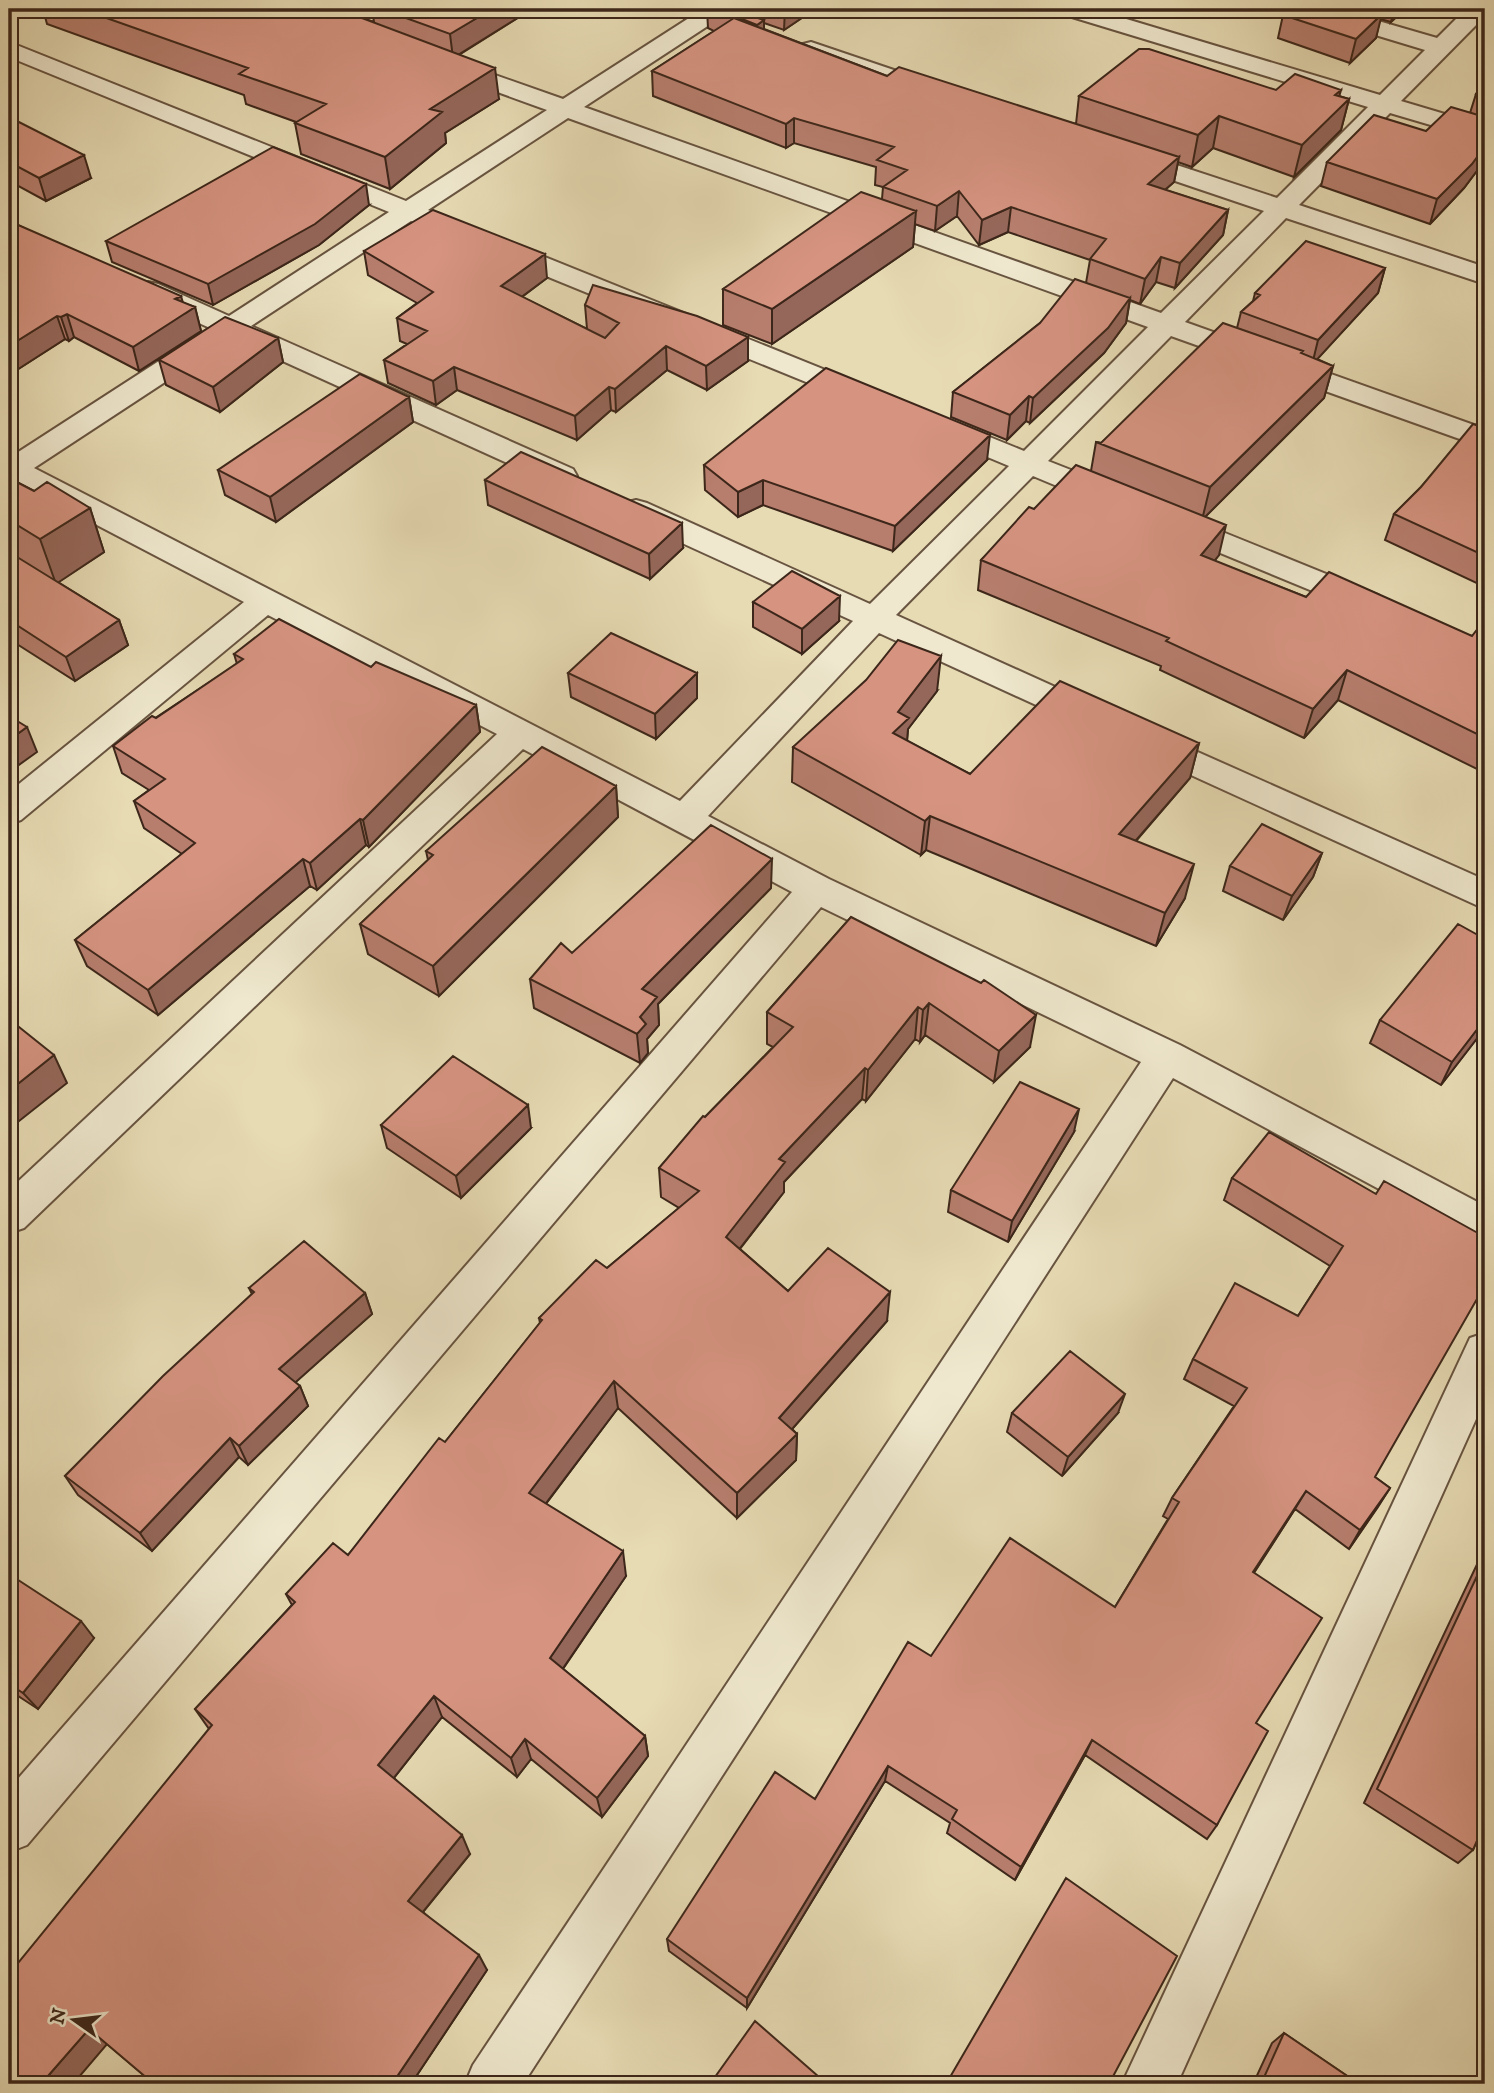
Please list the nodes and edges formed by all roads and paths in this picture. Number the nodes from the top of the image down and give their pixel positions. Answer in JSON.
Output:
{"nodes":[{"id":1,"x":1070,"y":9,"type":"edge"},
{"id":2,"x":1314,"y":9,"type":"edge"},
{"id":3,"x":1480,"y":12,"type":"edge"},
{"id":4,"x":721,"y":16,"type":"edge"},
{"id":5,"x":787,"y":41,"type":"edge"},
{"id":6,"x":1441,"y":47,"type":"junction"},
{"id":7,"x":9,"y":49,"type":"edge"},
{"id":8,"x":422,"y":57,"type":"edge"},
{"id":9,"x":956,"y":98,"type":"edge"},
{"id":10,"x":1385,"y":103,"type":"junction"},
{"id":11,"x":563,"y":110,"type":"junction"},
{"id":12,"x":1485,"y":134,"type":"edge"},
{"id":13,"x":1098,"y":147,"type":"edge"},
{"id":14,"x":410,"y":209,"type":"junction"},
{"id":15,"x":1280,"y":209,"type":"junction"},
{"id":16,"x":1485,"y":276,"type":"edge"},
{"id":17,"x":120,"y":278,"type":"edge"},
{"id":18,"x":1167,"y":323,"type":"junction"},
{"id":19,"x":232,"y":326,"type":"junction"},
{"id":20,"x":886,"y":405,"type":"edge"},
{"id":21,"x":912,"y":415,"type":"edge"},
{"id":22,"x":1485,"y":439,"type":"edge"},
{"id":23,"x":1028,"y":463,"type":"junction"},
{"id":24,"x":21,"y":479,"type":"edge"},
{"id":25,"x":265,"y":601,"type":"junction"},
{"id":26,"x":1396,"y":614,"type":"edge"},
{"id":27,"x":875,"y":618,"type":"junction"},
{"id":28,"x":520,"y":732,"type":"junction"},
{"id":29,"x":9,"y":811,"type":"edge"},
{"id":30,"x":684,"y":819,"type":"junction"},
{"id":31,"x":816,"y":889,"type":"junction"},
{"id":32,"x":1485,"y":895,"type":"edge"},
{"id":33,"x":1166,"y":1056,"type":"junction"},
{"id":34,"x":9,"y":1216,"type":"edge"},
{"id":35,"x":1485,"y":1226,"type":"edge"},
{"id":36,"x":1485,"y":1352,"type":"edge"},
{"id":37,"x":9,"y":1826,"type":"edge"},
{"id":38,"x":492,"y":2084,"type":"edge"},
{"id":39,"x":1149,"y":2084,"type":"edge"}],
"edges":[{"from":1,"to":10,"type":"street"},
{"from":2,"to":6,"type":"street"},
{"from":3,"to":6,"type":"street"},
{"from":4,"to":11,"type":"street"},
{"from":5,"to":9,"type":"street"},
{"from":6,"to":10,"type":"street"},
{"from":7,"to":14,"type":"street"},
{"from":8,"to":11,"type":"street"},
{"from":10,"to":12,"type":"street"},
{"from":10,"to":15,"type":"street"},
{"from":11,"to":14,"type":"street"},
{"from":11,"to":18,"type":"street"},
{"from":13,"to":15,"type":"street"},
{"from":14,"to":19,"type":"street"},
{"from":14,"to":20,"type":"street"},
{"from":15,"to":16,"type":"street"},
{"from":15,"to":18,"type":"street"},
{"from":17,"to":19,"type":"street"},
{"from":18,"to":22,"type":"street"},
{"from":18,"to":23,"type":"street"},
{"from":19,"to":24,"type":"street"},
{"from":19,"to":27,"type":"street"},
{"from":21,"to":23,"type":"street"},
{"from":23,"to":26,"type":"street"},
{"from":23,"to":27,"type":"street"},
{"from":24,"to":25,"type":"street"},
{"from":25,"to":28,"type":"street"},
{"from":25,"to":29,"type":"street"},
{"from":27,"to":30,"type":"street"},
{"from":27,"to":32,"type":"street"},
{"from":28,"to":30,"type":"street"},
{"from":28,"to":34,"type":"street"},
{"from":30,"to":31,"type":"street"},
{"from":31,"to":33,"type":"street"},
{"from":31,"to":37,"type":"street"},
{"from":33,"to":35,"type":"street"},
{"from":33,"to":38,"type":"street"},
{"from":36,"to":39,"type":"street"}]}
